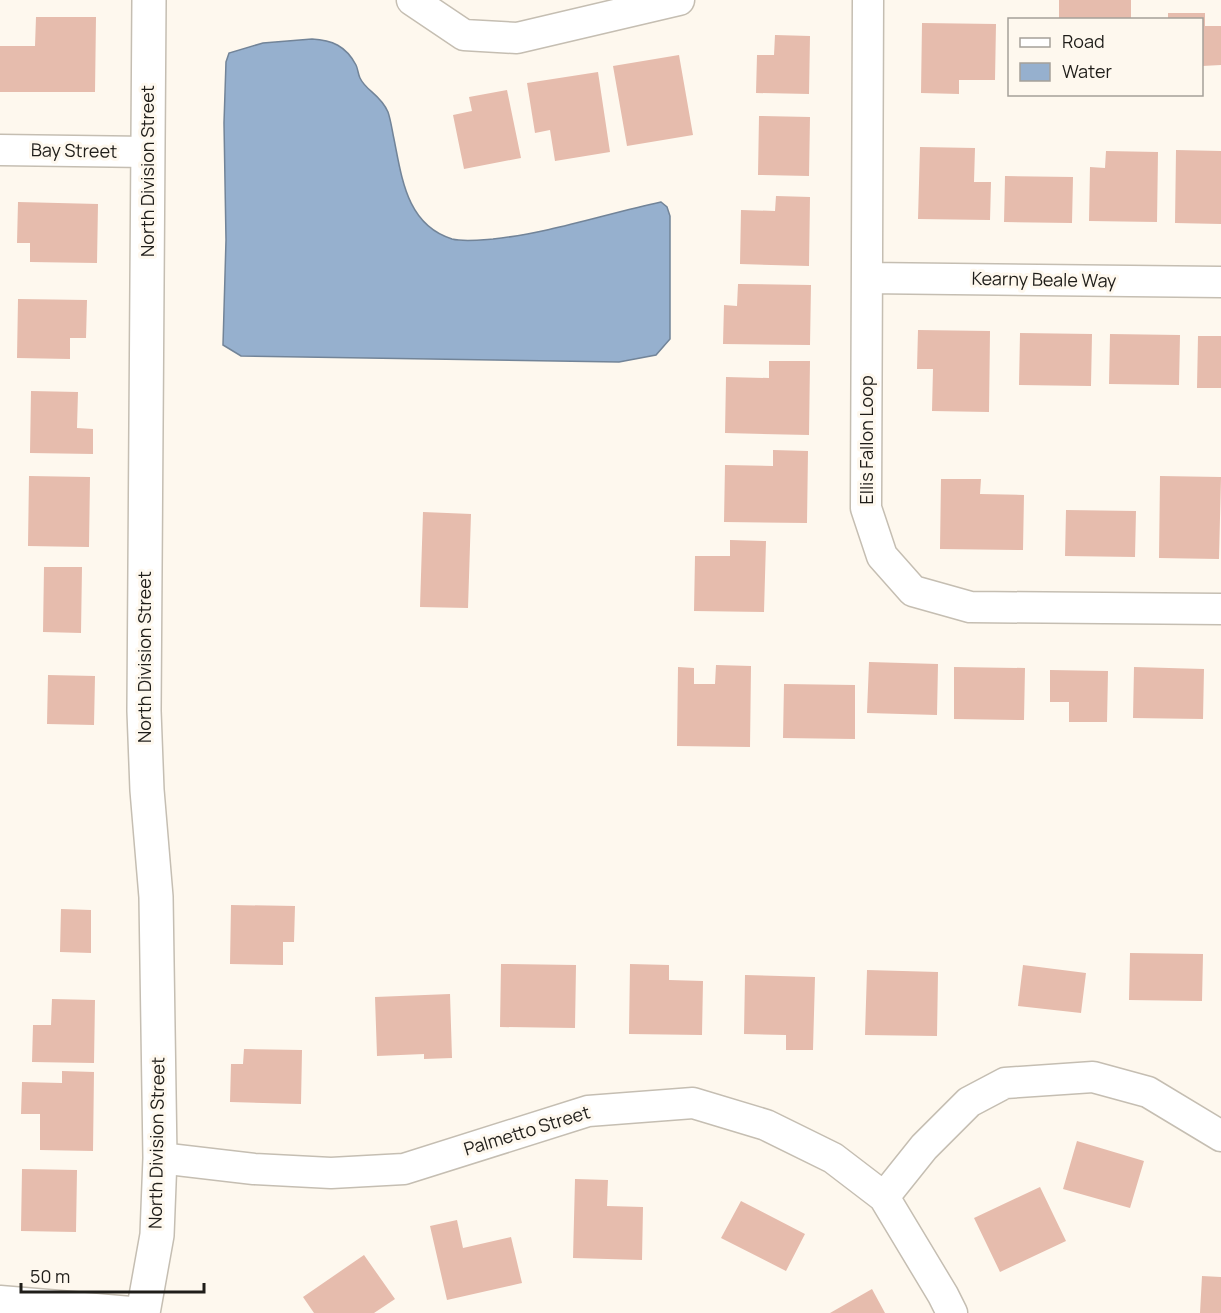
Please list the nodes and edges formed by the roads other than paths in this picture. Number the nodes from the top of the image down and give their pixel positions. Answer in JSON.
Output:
{"nodes":[{"id":1,"x":149,"y":0,"type":"edge"},
{"id":2,"x":412,"y":0,"type":"edge"},
{"id":3,"x":679,"y":0,"type":"edge"},
{"id":4,"x":868,"y":0,"type":"edge"},
{"id":5,"x":0,"y":150,"type":"edge"},
{"id":6,"x":148,"y":152,"type":"junction"},
{"id":7,"x":867,"y":278,"type":"junction"},
{"id":8,"x":1221,"y":282,"type":"edge"},
{"id":9,"x":1221,"y":609,"type":"edge"},
{"id":10,"x":1221,"y":1136,"type":"edge"},
{"id":11,"x":160,"y":1158,"type":"junction"},
{"id":12,"x":884,"y":1197,"type":"junction"},
{"id":13,"x":0,"y":1301,"type":"edge"},
{"id":14,"x":143,"y":1313,"type":"edge"},
{"id":15,"x":952,"y":1313,"type":"edge"}],
"edges":[{"from":1,"to":6,"type":"street","name":"North Division Street"},
{"from":2,"to":3,"type":"street"},
{"from":4,"to":7,"type":"street","name":"Ellis Fallon Loop"},
{"from":5,"to":6,"type":"street","name":"Bay Street"},
{"from":6,"to":11,"type":"street","name":"North Division Street"},
{"from":7,"to":8,"type":"street","name":"Kearny Beale Way"},
{"from":7,"to":9,"type":"street","name":"Ellis Fallon Loop"},
{"from":10,"to":12,"type":"street"},
{"from":11,"to":12,"type":"street","name":"Palmetto Street"},
{"from":11,"to":14,"type":"street","name":"North Division Street"},
{"from":12,"to":15,"type":"street","name":"Palmetto Street"},
{"from":13,"to":14,"type":"street"}]}
